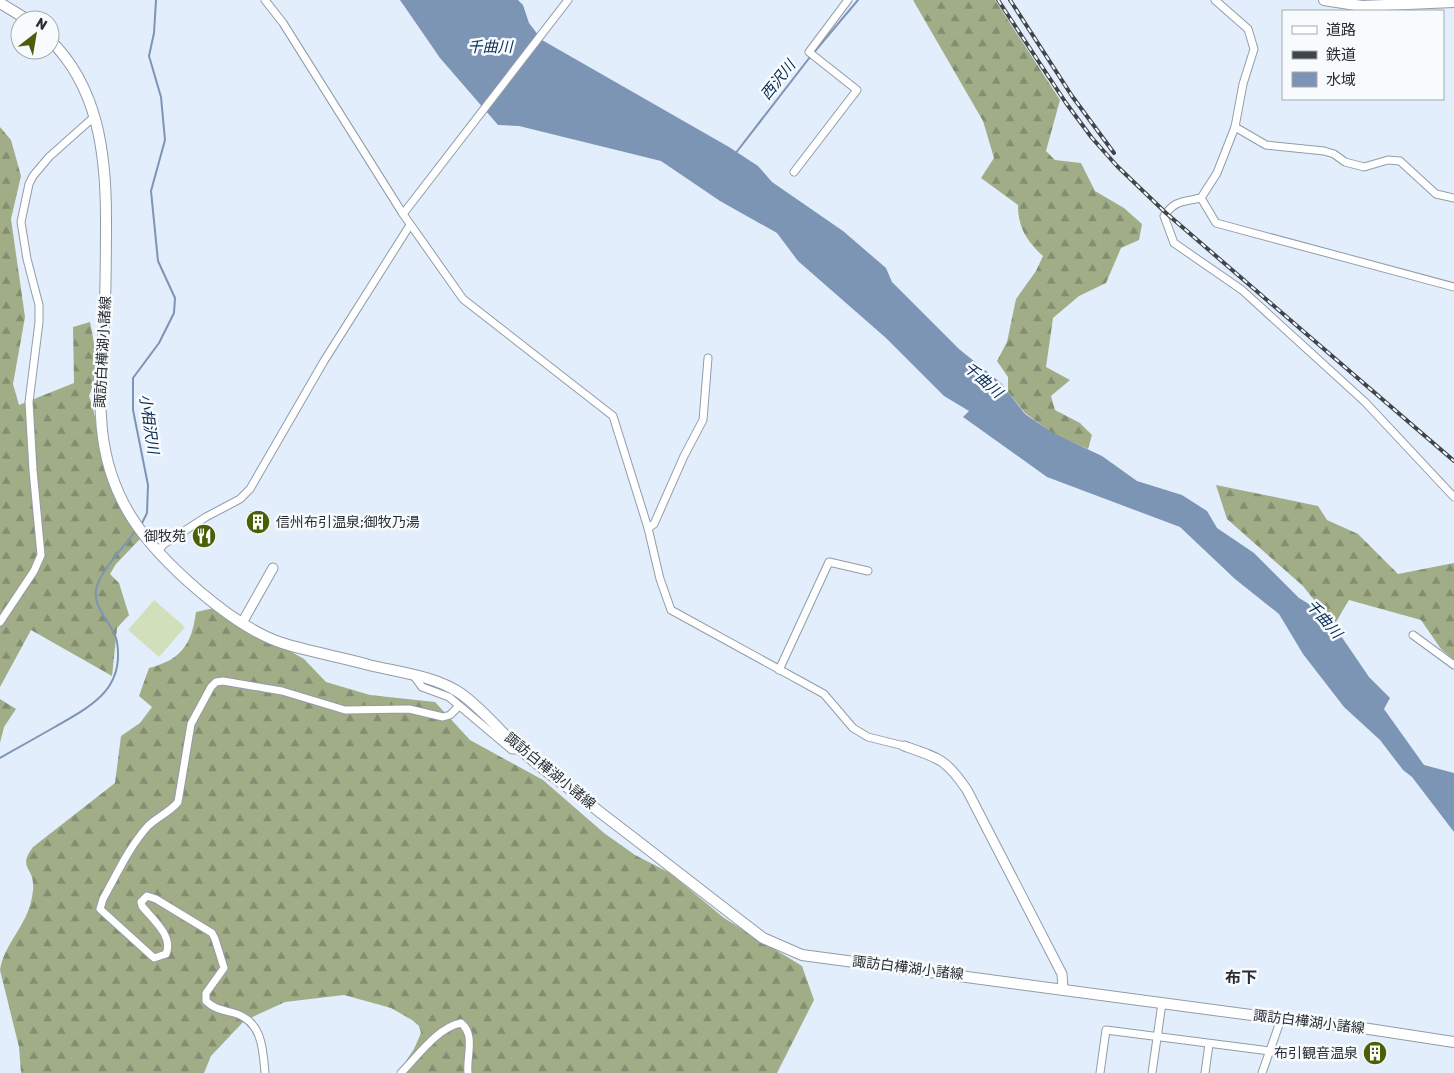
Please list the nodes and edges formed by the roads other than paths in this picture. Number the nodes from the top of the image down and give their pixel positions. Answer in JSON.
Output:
{"nodes":[{"id":1,"x":265,"y":0,"type":"edge"},
{"id":2,"x":568,"y":0,"type":"edge"},
{"id":3,"x":848,"y":0,"type":"edge"},
{"id":4,"x":1215,"y":0,"type":"edge"},
{"id":5,"x":1324,"y":0,"type":"edge"},
{"id":6,"x":1454,"y":2,"type":"edge"},
{"id":7,"x":0,"y":3,"type":"edge"},
{"id":8,"x":12,"y":10,"type":"edge"},
{"id":9,"x":60,"y":53,"type":"edge"},
{"id":10,"x":95,"y":116,"type":"junction"},
{"id":11,"x":1235,"y":127,"type":"junction"},
{"id":12,"x":794,"y":172,"type":"dead end"},
{"id":13,"x":1201,"y":198,"type":"junction"},
{"id":14,"x":1454,"y":198,"type":"edge"},
{"id":15,"x":403,"y":214,"type":"junction"},
{"id":16,"x":410,"y":225,"type":"junction"},
{"id":17,"x":1454,"y":287,"type":"edge"},
{"id":18,"x":708,"y":358,"type":"dead end"},
{"id":19,"x":1454,"y":497,"type":"edge"},
{"id":20,"x":648,"y":528,"type":"junction"},
{"id":21,"x":158,"y":551,"type":"junction"},
{"id":22,"x":273,"y":568,"type":"dead end"},
{"id":23,"x":868,"y":571,"type":"dead end"},
{"id":24,"x":0,"y":622,"type":"edge"},
{"id":25,"x":242,"y":623,"type":"junction"},
{"id":26,"x":1414,"y":635,"type":"dead end"},
{"id":27,"x":1454,"y":665,"type":"edge"},
{"id":28,"x":779,"y":670,"type":"junction"},
{"id":29,"x":414,"y":676,"type":"junction"},
{"id":30,"x":459,"y":706,"type":"junction"},
{"id":31,"x":904,"y":746,"type":"joint"},
{"id":32,"x":520,"y":750,"type":"junction"},
{"id":33,"x":1063,"y":989,"type":"junction"},
{"id":34,"x":1162,"y":1003,"type":"junction"},
{"id":35,"x":1281,"y":1019,"type":"junction"},
{"id":36,"x":1158,"y":1036,"type":"junction"},
{"id":37,"x":1454,"y":1042,"type":"edge"},
{"id":38,"x":1209,"y":1044,"type":"junction"},
{"id":39,"x":1270,"y":1051,"type":"junction"},
{"id":40,"x":264,"y":1073,"type":"edge"},
{"id":41,"x":401,"y":1073,"type":"edge"},
{"id":42,"x":468,"y":1073,"type":"edge"},
{"id":43,"x":1100,"y":1073,"type":"edge"},
{"id":44,"x":1152,"y":1073,"type":"edge"},
{"id":45,"x":1205,"y":1073,"type":"edge"},
{"id":46,"x":1262,"y":1073,"type":"edge"}],
"edges":[{"from":1,"to":15,"type":"street"},
{"from":2,"to":15,"type":"street"},
{"from":3,"to":12,"type":"street"},
{"from":4,"to":11,"type":"street"},
{"from":5,"to":6,"type":"main road"},
{"from":7,"to":8,"type":"main road"},
{"from":9,"to":10,"type":"main road","name":"諏訪白樺湖小諸線"},
{"from":10,"to":21,"type":"main road","name":"諏訪白樺湖小諸線"},
{"from":10,"to":24,"type":"street"},
{"from":11,"to":13,"type":"street"},
{"from":11,"to":14,"type":"street"},
{"from":13,"to":17,"type":"street"},
{"from":13,"to":19,"type":"street"},
{"from":15,"to":16,"type":"street"},
{"from":16,"to":20,"type":"street"},
{"from":16,"to":21,"type":"street"},
{"from":18,"to":20,"type":"street"},
{"from":20,"to":28,"type":"street"},
{"from":21,"to":25,"type":"main road","name":"諏訪白樺湖小諸線"},
{"from":22,"to":25,"type":"street"},
{"from":23,"to":28,"type":"street"},
{"from":25,"to":29,"type":"main road","name":"諏訪白樺湖小諸線"},
{"from":26,"to":27,"type":"street"},
{"from":28,"to":31,"type":"street"},
{"from":29,"to":30,"type":"street"},
{"from":29,"to":32,"type":"main road","name":"諏訪白樺湖小諸線"},
{"from":30,"to":32,"type":"street"},
{"from":30,"to":40,"type":"street"},
{"from":31,"to":33,"type":"street"},
{"from":32,"to":33,"type":"main road","name":"諏訪白樺湖小諸線"},
{"from":33,"to":34,"type":"main road","name":"諏訪白樺湖小諸線"},
{"from":34,"to":35,"type":"main road","name":"諏訪白樺湖小諸線"},
{"from":34,"to":36,"type":"street"},
{"from":35,"to":37,"type":"main road","name":"諏訪白樺湖小諸線"},
{"from":35,"to":39,"type":"street"},
{"from":36,"to":38,"type":"street"},
{"from":36,"to":43,"type":"street"},
{"from":36,"to":44,"type":"street"},
{"from":38,"to":39,"type":"street"},
{"from":38,"to":45,"type":"street"},
{"from":39,"to":46,"type":"street"},
{"from":41,"to":42,"type":"street"}]}
